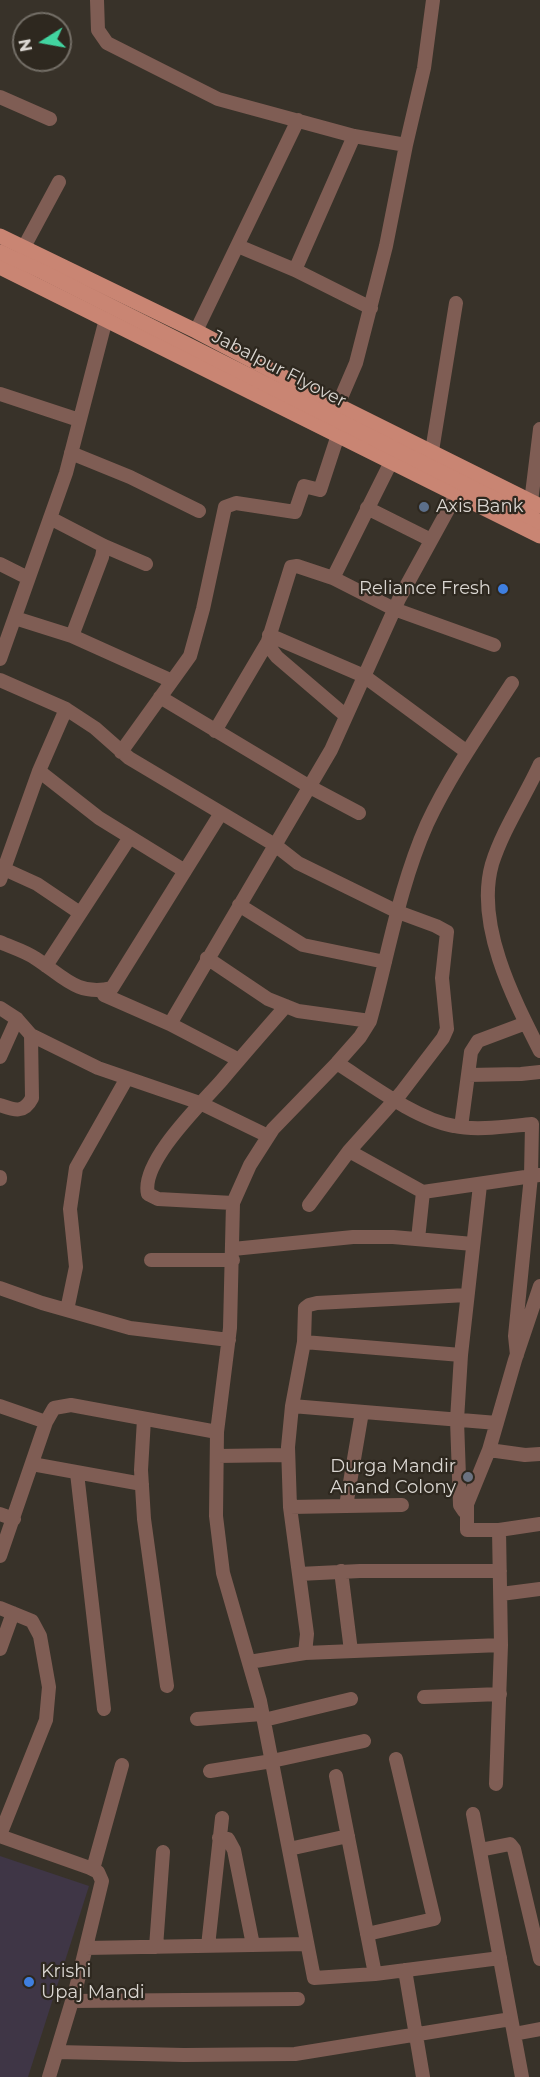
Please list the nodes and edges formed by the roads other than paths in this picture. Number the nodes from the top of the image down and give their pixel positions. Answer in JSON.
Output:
{"nodes":[{"id":1,"x":97,"y":0,"type":"edge"},
{"id":2,"x":433,"y":0,"type":"edge"},
{"id":3,"x":0,"y":97,"type":"edge"},
{"id":4,"x":50,"y":119,"type":"dead end"},
{"id":5,"x":298,"y":120,"type":"junction"},
{"id":6,"x":354,"y":136,"type":"junction"},
{"id":7,"x":406,"y":145,"type":"junction"},
{"id":8,"x":59,"y":182,"type":"dead end"},
{"id":9,"x":0,"y":236,"type":"edge"},
{"id":10,"x":238,"y":246,"type":"junction"},
{"id":11,"x":24,"y":247,"type":"junction"},
{"id":12,"x":0,"y":252,"type":"edge"},
{"id":13,"x":0,"y":267,"type":"edge"},
{"id":14,"x":295,"y":270,"type":"junction"},
{"id":15,"x":456,"y":303,"type":"dead end"},
{"id":16,"x":371,"y":308,"type":"junction"},
{"id":17,"x":106,"y":320,"type":"junction"},
{"id":18,"x":196,"y":331,"type":"junction"},
{"id":19,"x":0,"y":394,"type":"edge"},
{"id":20,"x":337,"y":405,"type":"junction"},
{"id":21,"x":79,"y":420,"type":"junction"},
{"id":22,"x":540,"y":429,"type":"edge"},
{"id":23,"x":333,"y":432,"type":"junction"},
{"id":24,"x":432,"y":451,"type":"junction"},
{"id":25,"x":71,"y":453,"type":"junction"},
{"id":26,"x":391,"y":462,"type":"junction"},
{"id":27,"x":470,"y":471,"type":"junction"},
{"id":28,"x":455,"y":495,"type":"junction"},
{"id":29,"x":536,"y":504,"type":"edge"},
{"id":30,"x":367,"y":508,"type":"junction"},
{"id":31,"x":199,"y":511,"type":"dead end"},
{"id":32,"x":50,"y":518,"type":"junction"},
{"id":33,"x":540,"y":522,"type":"edge"},
{"id":34,"x":540,"y":536,"type":"edge"},
{"id":35,"x":431,"y":540,"type":"junction"},
{"id":36,"x":104,"y":546,"type":"junction"},
{"id":37,"x":0,"y":564,"type":"edge"},
{"id":38,"x":146,"y":564,"type":"dead end"},
{"id":39,"x":28,"y":578,"type":"junction"},
{"id":40,"x":333,"y":578,"type":"junction"},
{"id":41,"x":394,"y":609,"type":"junction"},
{"id":42,"x":15,"y":618,"type":"junction"},
{"id":43,"x":72,"y":636,"type":"junction"},
{"id":44,"x":268,"y":639,"type":"junction"},
{"id":45,"x":494,"y":645,"type":"dead end"},
{"id":46,"x":0,"y":659,"type":"edge"},
{"id":47,"x":364,"y":676,"type":"junction"},
{"id":48,"x":0,"y":680,"type":"edge"},
{"id":49,"x":172,"y":681,"type":"junction"},
{"id":50,"x":512,"y":683,"type":"dead end"},
{"id":51,"x":160,"y":697,"type":"junction"},
{"id":52,"x":66,"y":709,"type":"junction"},
{"id":53,"x":346,"y":716,"type":"junction"},
{"id":54,"x":215,"y":731,"type":"junction"},
{"id":55,"x":121,"y":752,"type":"junction"},
{"id":56,"x":467,"y":752,"type":"junction"},
{"id":57,"x":540,"y":764,"type":"edge"},
{"id":58,"x":39,"y":771,"type":"junction"},
{"id":59,"x":310,"y":787,"type":"junction"},
{"id":60,"x":221,"y":813,"type":"junction"},
{"id":61,"x":358,"y":813,"type":"dead end"},
{"id":62,"x":130,"y":837,"type":"junction"},
{"id":63,"x":275,"y":845,"type":"junction"},
{"id":64,"x":185,"y":871,"type":"junction"},
{"id":65,"x":2,"y":874,"type":"edge"},
{"id":66,"x":239,"y":905,"type":"junction"},
{"id":67,"x":398,"y":912,"type":"junction"},
{"id":68,"x":80,"y":913,"type":"junction"},
{"id":69,"x":0,"y":942,"type":"edge"},
{"id":70,"x":207,"y":958,"type":"junction"},
{"id":71,"x":385,"y":962,"type":"junction"},
{"id":72,"x":46,"y":966,"type":"junction"},
{"id":73,"x":104,"y":995,"type":"dead end"},
{"id":74,"x":286,"y":1006,"type":"junction"},
{"id":75,"x":0,"y":1008,"type":"edge"},
{"id":76,"x":17,"y":1019,"type":"junction"},
{"id":77,"x":370,"y":1022,"type":"junction"},
{"id":78,"x":526,"y":1023,"type":"junction"},
{"id":79,"x":170,"y":1024,"type":"junction"},
{"id":80,"x":31,"y":1035,"type":"junction"},
{"id":81,"x":540,"y":1051,"type":"edge"},
{"id":82,"x":0,"y":1057,"type":"edge"},
{"id":83,"x":239,"y":1060,"type":"junction"},
{"id":84,"x":337,"y":1063,"type":"junction"},
{"id":85,"x":540,"y":1072,"type":"edge"},
{"id":86,"x":468,"y":1074,"type":"junction"},
{"id":87,"x":127,"y":1078,"type":"junction"},
{"id":88,"x":395,"y":1100,"type":"junction"},
{"id":89,"x":200,"y":1103,"type":"junction"},
{"id":90,"x":0,"y":1105,"type":"edge"},
{"id":91,"x":536,"y":1121,"type":"edge"},
{"id":92,"x":461,"y":1127,"type":"junction"},
{"id":93,"x":268,"y":1136,"type":"junction"},
{"id":94,"x":349,"y":1151,"type":"junction"},
{"id":95,"x":535,"y":1176,"type":"edge"},
{"id":96,"x":480,"y":1185,"type":"junction"},
{"id":97,"x":423,"y":1192,"type":"junction"},
{"id":98,"x":233,"y":1203,"type":"junction"},
{"id":99,"x":309,"y":1205,"type":"dead end"},
{"id":100,"x":417,"y":1239,"type":"junction"},
{"id":101,"x":473,"y":1244,"type":"junction"},
{"id":102,"x":233,"y":1254,"type":"junction"},
{"id":103,"x":151,"y":1260,"type":"dead end"},
{"id":104,"x":540,"y":1286,"type":"edge"},
{"id":105,"x":0,"y":1288,"type":"edge"},
{"id":106,"x":467,"y":1294,"type":"junction"},
{"id":107,"x":67,"y":1310,"type":"junction"},
{"id":108,"x":229,"y":1340,"type":"junction"},
{"id":109,"x":304,"y":1342,"type":"junction"},
{"id":110,"x":517,"y":1354,"type":"junction"},
{"id":111,"x":461,"y":1355,"type":"junction"},
{"id":112,"x":0,"y":1406,"type":"edge"},
{"id":113,"x":292,"y":1406,"type":"junction"},
{"id":114,"x":362,"y":1412,"type":"junction"},
{"id":115,"x":144,"y":1419,"type":"junction"},
{"id":116,"x":457,"y":1420,"type":"junction"},
{"id":117,"x":46,"y":1422,"type":"junction"},
{"id":118,"x":497,"y":1423,"type":"junction"},
{"id":119,"x":217,"y":1432,"type":"junction"},
{"id":120,"x":489,"y":1450,"type":"junction"},
{"id":121,"x":540,"y":1454,"type":"edge"},
{"id":122,"x":288,"y":1455,"type":"junction"},
{"id":123,"x":217,"y":1456,"type":"junction"},
{"id":124,"x":33,"y":1464,"type":"junction"},
{"id":125,"x":76,"y":1473,"type":"junction"},
{"id":126,"x":142,"y":1484,"type":"junction"},
{"id":127,"x":402,"y":1505,"type":"dead end"},
{"id":128,"x":346,"y":1506,"type":"junction"},
{"id":129,"x":290,"y":1507,"type":"junction"},
{"id":130,"x":465,"y":1512,"type":"junction"},
{"id":131,"x":0,"y":1514,"type":"edge"},
{"id":132,"x":14,"y":1519,"type":"junction"},
{"id":133,"x":540,"y":1524,"type":"edge"},
{"id":134,"x":499,"y":1530,"type":"junction"},
{"id":135,"x":0,"y":1556,"type":"edge"},
{"id":136,"x":340,"y":1571,"type":"junction"},
{"id":137,"x":500,"y":1571,"type":"junction"},
{"id":138,"x":299,"y":1574,"type":"junction"},
{"id":139,"x":540,"y":1589,"type":"edge"},
{"id":140,"x":501,"y":1594,"type":"junction"},
{"id":141,"x":7,"y":1610,"type":"edge"},
{"id":142,"x":501,"y":1645,"type":"junction"},
{"id":143,"x":0,"y":1649,"type":"edge"},
{"id":144,"x":351,"y":1651,"type":"junction"},
{"id":145,"x":305,"y":1653,"type":"junction"},
{"id":146,"x":249,"y":1662,"type":"junction"},
{"id":147,"x":167,"y":1686,"type":"dead end"},
{"id":148,"x":500,"y":1694,"type":"junction"},
{"id":149,"x":424,"y":1697,"type":"dead end"},
{"id":150,"x":351,"y":1699,"type":"dead end"},
{"id":151,"x":104,"y":1708,"type":"dead end"},
{"id":152,"x":263,"y":1717,"type":"junction"},
{"id":153,"x":197,"y":1719,"type":"dead end"},
{"id":154,"x":364,"y":1741,"type":"dead end"},
{"id":155,"x":396,"y":1759,"type":"dead end"},
{"id":156,"x":272,"y":1761,"type":"junction"},
{"id":157,"x":122,"y":1765,"type":"dead end"},
{"id":158,"x":210,"y":1770,"type":"dead end"},
{"id":159,"x":336,"y":1776,"type":"dead end"},
{"id":160,"x":496,"y":1784,"type":"dead end"},
{"id":161,"x":473,"y":1814,"type":"dead end"},
{"id":162,"x":222,"y":1818,"type":"dead end"},
{"id":163,"x":0,"y":1836,"type":"edge"},
{"id":164,"x":348,"y":1836,"type":"junction"},
{"id":165,"x":219,"y":1838,"type":"junction"},
{"id":166,"x":289,"y":1849,"type":"junction"},
{"id":167,"x":480,"y":1850,"type":"junction"},
{"id":168,"x":164,"y":1852,"type":"dead end"},
{"id":169,"x":93,"y":1869,"type":"junction"},
{"id":170,"x":534,"y":1903,"type":"edge"},
{"id":171,"x":367,"y":1934,"type":"junction"},
{"id":172,"x":307,"y":1944,"type":"junction"},
{"id":173,"x":253,"y":1945,"type":"junction"},
{"id":174,"x":208,"y":1946,"type":"junction"},
{"id":175,"x":156,"y":1947,"type":"junction"},
{"id":176,"x":86,"y":1948,"type":"junction"},
{"id":177,"x":500,"y":1958,"type":"junction"},
{"id":178,"x":540,"y":1959,"type":"edge"},
{"id":179,"x":405,"y":1970,"type":"junction"},
{"id":180,"x":375,"y":1974,"type":"junction"},
{"id":181,"x":298,"y":1999,"type":"dead end"},
{"id":182,"x":72,"y":2001,"type":"junction"},
{"id":183,"x":511,"y":2019,"type":"junction"},
{"id":184,"x":540,"y":2029,"type":"edge"},
{"id":185,"x":514,"y":2034,"type":"junction"},
{"id":186,"x":415,"y":2035,"type":"junction"},
{"id":187,"x":57,"y":2052,"type":"junction"},
{"id":188,"x":49,"y":2077,"type":"edge"},
{"id":189,"x":423,"y":2077,"type":"edge"},
{"id":190,"x":522,"y":2077,"type":"edge"}],
"edges":[{"from":1,"to":5,"type":"street"},
{"from":2,"to":7,"type":"street"},
{"from":3,"to":4,"type":"street"},
{"from":5,"to":6,"type":"street"},
{"from":5,"to":10,"type":"street"},
{"from":6,"to":7,"type":"street"},
{"from":6,"to":14,"type":"street"},
{"from":7,"to":16,"type":"street"},
{"from":8,"to":11,"type":"street"},
{"from":9,"to":11,"type":"main road"},
{"from":10,"to":14,"type":"street"},
{"from":10,"to":18,"type":"street"},
{"from":11,"to":18,"type":"main road"},
{"from":12,"to":33,"type":"main road","name":"Jabalpur Flyover","bridge":true},
{"from":13,"to":17,"type":"main road"},
{"from":14,"to":16,"type":"street"},
{"from":15,"to":24,"type":"street"},
{"from":16,"to":20,"type":"street"},
{"from":17,"to":21,"type":"street"},
{"from":17,"to":23,"type":"main road"},
{"from":18,"to":20,"type":"main road"},
{"from":19,"to":21,"type":"street"},
{"from":20,"to":23,"type":"street"},
{"from":20,"to":24,"type":"main road"},
{"from":21,"to":25,"type":"street"},
{"from":22,"to":29,"type":"street"},
{"from":23,"to":26,"type":"main road"},
{"from":23,"to":49,"type":"street"},
{"from":24,"to":27,"type":"main road"},
{"from":25,"to":31,"type":"street"},
{"from":25,"to":32,"type":"street"},
{"from":26,"to":28,"type":"main road"},
{"from":26,"to":30,"type":"street"},
{"from":27,"to":28,"type":"street"},
{"from":27,"to":29,"type":"main road"},
{"from":28,"to":34,"type":"main road"},
{"from":28,"to":35,"type":"street"},
{"from":30,"to":35,"type":"street"},
{"from":30,"to":40,"type":"street"},
{"from":32,"to":36,"type":"street"},
{"from":32,"to":39,"type":"street"},
{"from":35,"to":41,"type":"street"},
{"from":36,"to":38,"type":"street"},
{"from":36,"to":43,"type":"street"},
{"from":37,"to":39,"type":"street"},
{"from":39,"to":42,"type":"street"},
{"from":40,"to":41,"type":"street"},
{"from":40,"to":44,"type":"street"},
{"from":41,"to":45,"type":"street"},
{"from":41,"to":47,"type":"street"},
{"from":42,"to":43,"type":"street"},
{"from":42,"to":46,"type":"street"},
{"from":43,"to":49,"type":"street"},
{"from":44,"to":47,"type":"street"},
{"from":44,"to":53,"type":"street"},
{"from":44,"to":54,"type":"street"},
{"from":47,"to":53,"type":"street"},
{"from":47,"to":56,"type":"street"},
{"from":48,"to":52,"type":"street"},
{"from":49,"to":51,"type":"street"},
{"from":50,"to":56,"type":"street"},
{"from":51,"to":54,"type":"street"},
{"from":51,"to":55,"type":"street"},
{"from":52,"to":55,"type":"street"},
{"from":52,"to":58,"type":"street"},
{"from":53,"to":59,"type":"street"},
{"from":54,"to":59,"type":"street"},
{"from":55,"to":60,"type":"street"},
{"from":56,"to":67,"type":"street"},
{"from":57,"to":78,"type":"street"},
{"from":58,"to":62,"type":"street"},
{"from":58,"to":65,"type":"street"},
{"from":59,"to":61,"type":"street"},
{"from":59,"to":63,"type":"street"},
{"from":60,"to":63,"type":"street"},
{"from":60,"to":64,"type":"street"},
{"from":62,"to":64,"type":"street"},
{"from":62,"to":68,"type":"street"},
{"from":63,"to":66,"type":"street"},
{"from":63,"to":67,"type":"street"},
{"from":64,"to":72,"type":"street"},
{"from":65,"to":68,"type":"street"},
{"from":66,"to":70,"type":"street"},
{"from":66,"to":71,"type":"street"},
{"from":67,"to":71,"type":"street"},
{"from":67,"to":88,"type":"street"},
{"from":68,"to":72,"type":"street"},
{"from":69,"to":72,"type":"street"},
{"from":70,"to":74,"type":"street"},
{"from":70,"to":79,"type":"street"},
{"from":71,"to":77,"type":"street"},
{"from":73,"to":79,"type":"street"},
{"from":74,"to":77,"type":"street"},
{"from":74,"to":83,"type":"street"},
{"from":75,"to":76,"type":"street"},
{"from":76,"to":80,"type":"street"},
{"from":76,"to":82,"type":"street"},
{"from":77,"to":84,"type":"street"},
{"from":78,"to":81,"type":"street"},
{"from":78,"to":86,"type":"street"},
{"from":79,"to":83,"type":"street"},
{"from":80,"to":87,"type":"street"},
{"from":80,"to":90,"type":"street"},
{"from":83,"to":89,"type":"street"},
{"from":84,"to":88,"type":"street"},
{"from":84,"to":93,"type":"street"},
{"from":85,"to":86,"type":"street"},
{"from":86,"to":92,"type":"street"},
{"from":87,"to":89,"type":"street"},
{"from":87,"to":107,"type":"street"},
{"from":88,"to":92,"type":"street"},
{"from":88,"to":94,"type":"street"},
{"from":89,"to":93,"type":"street"},
{"from":89,"to":98,"type":"street"},
{"from":91,"to":92,"type":"street"},
{"from":91,"to":95,"type":"street"},
{"from":93,"to":98,"type":"street"},
{"from":94,"to":97,"type":"street"},
{"from":94,"to":99,"type":"street"},
{"from":95,"to":96,"type":"street"},
{"from":95,"to":110,"type":"street"},
{"from":96,"to":97,"type":"street"},
{"from":96,"to":101,"type":"street"},
{"from":97,"to":100,"type":"street"},
{"from":98,"to":102,"type":"street"},
{"from":100,"to":101,"type":"street"},
{"from":100,"to":102,"type":"street"},
{"from":101,"to":106,"type":"street"},
{"from":102,"to":103,"type":"street"},
{"from":102,"to":108,"type":"street"},
{"from":104,"to":110,"type":"street"},
{"from":105,"to":107,"type":"street"},
{"from":106,"to":109,"type":"street"},
{"from":106,"to":111,"type":"street"},
{"from":107,"to":108,"type":"street"},
{"from":108,"to":119,"type":"street"},
{"from":109,"to":111,"type":"street"},
{"from":109,"to":113,"type":"street"},
{"from":110,"to":118,"type":"street"},
{"from":111,"to":116,"type":"street"},
{"from":112,"to":117,"type":"street"},
{"from":113,"to":114,"type":"street"},
{"from":113,"to":122,"type":"street"},
{"from":114,"to":116,"type":"street"},
{"from":114,"to":128,"type":"street"},
{"from":115,"to":117,"type":"street"},
{"from":115,"to":119,"type":"street"},
{"from":115,"to":126,"type":"street"},
{"from":116,"to":118,"type":"street"},
{"from":116,"to":130,"type":"street"},
{"from":117,"to":124,"type":"street"},
{"from":118,"to":120,"type":"street"},
{"from":119,"to":123,"type":"street"},
{"from":120,"to":121,"type":"street"},
{"from":120,"to":130,"type":"street"},
{"from":122,"to":123,"type":"street"},
{"from":122,"to":129,"type":"street"},
{"from":123,"to":146,"type":"street"},
{"from":124,"to":125,"type":"street"},
{"from":124,"to":132,"type":"street"},
{"from":125,"to":126,"type":"street"},
{"from":125,"to":151,"type":"street"},
{"from":126,"to":147,"type":"street"},
{"from":127,"to":128,"type":"street"},
{"from":128,"to":129,"type":"street"},
{"from":129,"to":138,"type":"street"},
{"from":130,"to":134,"type":"street"},
{"from":131,"to":132,"type":"street"},
{"from":132,"to":135,"type":"street"},
{"from":133,"to":134,"type":"street"},
{"from":134,"to":137,"type":"street"},
{"from":136,"to":137,"type":"street"},
{"from":136,"to":138,"type":"street"},
{"from":136,"to":144,"type":"street"},
{"from":137,"to":140,"type":"street"},
{"from":138,"to":145,"type":"street"},
{"from":139,"to":140,"type":"street"},
{"from":140,"to":142,"type":"street"},
{"from":141,"to":143,"type":"street"},
{"from":141,"to":163,"type":"street"},
{"from":142,"to":144,"type":"street"},
{"from":142,"to":148,"type":"street"},
{"from":144,"to":145,"type":"street"},
{"from":145,"to":146,"type":"street"},
{"from":146,"to":152,"type":"street"},
{"from":148,"to":149,"type":"street"},
{"from":148,"to":160,"type":"street"},
{"from":150,"to":152,"type":"street"},
{"from":152,"to":153,"type":"street"},
{"from":152,"to":156,"type":"street"},
{"from":154,"to":156,"type":"street"},
{"from":155,"to":171,"type":"street"},
{"from":156,"to":158,"type":"street"},
{"from":156,"to":166,"type":"street"},
{"from":157,"to":169,"type":"street"},
{"from":159,"to":164,"type":"street"},
{"from":161,"to":167,"type":"street"},
{"from":162,"to":165,"type":"street"},
{"from":163,"to":169,"type":"street"},
{"from":164,"to":166,"type":"street"},
{"from":164,"to":171,"type":"street"},
{"from":165,"to":173,"type":"street"},
{"from":165,"to":174,"type":"street"},
{"from":166,"to":172,"type":"street"},
{"from":167,"to":170,"type":"street"},
{"from":167,"to":177,"type":"street"},
{"from":168,"to":175,"type":"street"},
{"from":169,"to":176,"type":"street"},
{"from":170,"to":178,"type":"street"},
{"from":171,"to":180,"type":"street"},
{"from":172,"to":173,"type":"street"},
{"from":172,"to":180,"type":"street"},
{"from":173,"to":174,"type":"street"},
{"from":174,"to":175,"type":"street"},
{"from":175,"to":176,"type":"street"},
{"from":176,"to":182,"type":"street"},
{"from":177,"to":179,"type":"street"},
{"from":177,"to":183,"type":"street"},
{"from":179,"to":180,"type":"street"},
{"from":179,"to":186,"type":"street"},
{"from":181,"to":182,"type":"street"},
{"from":182,"to":187,"type":"street"},
{"from":183,"to":185,"type":"street"},
{"from":183,"to":186,"type":"street"},
{"from":184,"to":185,"type":"street"},
{"from":185,"to":190,"type":"street"},
{"from":186,"to":187,"type":"street"},
{"from":186,"to":189,"type":"street"},
{"from":187,"to":188,"type":"street"}]}
